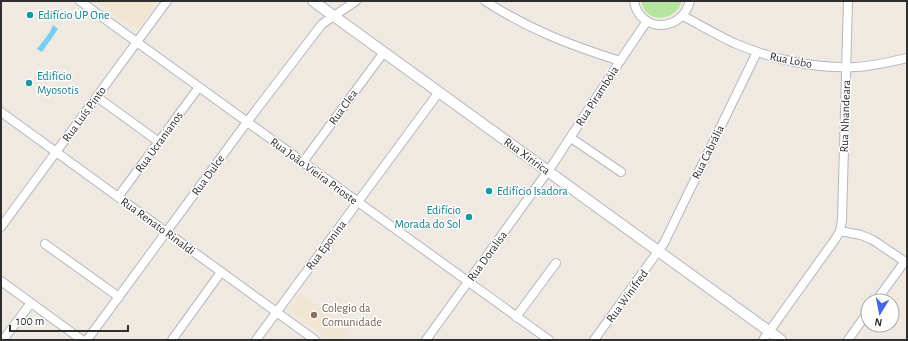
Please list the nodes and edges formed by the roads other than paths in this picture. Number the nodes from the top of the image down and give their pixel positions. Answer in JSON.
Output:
{"nodes":[{"id":1,"x":80,"y":1,"type":"edge"},
{"id":2,"x":167,"y":1,"type":"edge"},
{"id":3,"x":313,"y":1,"type":"edge"},
{"id":4,"x":356,"y":1,"type":"edge"},
{"id":5,"x":486,"y":1,"type":"edge"},
{"id":6,"x":634,"y":1,"type":"edge"},
{"id":7,"x":690,"y":1,"type":"edge"},
{"id":8,"x":848,"y":1,"type":"edge"},
{"id":9,"x":334,"y":16,"type":"junction"},
{"id":10,"x":683,"y":16,"type":"junction"},
{"id":11,"x":647,"y":21,"type":"junction"},
{"id":12,"x":137,"y":42,"type":"junction"},
{"id":13,"x":384,"y":52,"type":"junction"},
{"id":14,"x":757,"y":52,"type":"junction"},
{"id":15,"x":907,"y":58,"type":"edge"},
{"id":16,"x":620,"y":61,"type":"junction"},
{"id":17,"x":847,"y":66,"type":"junction"},
{"id":18,"x":199,"y":87,"type":"junction"},
{"id":19,"x":439,"y":92,"type":"junction"},
{"id":20,"x":97,"y":97,"type":"junction"},
{"id":21,"x":1,"y":112,"type":"edge"},
{"id":22,"x":247,"y":122,"type":"junction"},
{"id":23,"x":571,"y":138,"type":"junction"},
{"id":24,"x":159,"y":142,"type":"junction"},
{"id":25,"x":56,"y":152,"type":"junction"},
{"id":26,"x":303,"y":162,"type":"junction"},
{"id":27,"x":548,"y":172,"type":"junction"},
{"id":28,"x":622,"y":172,"type":"dead end"},
{"id":29,"x":118,"y":197,"type":"junction"},
{"id":30,"x":358,"y":202,"type":"junction"},
{"id":31,"x":1,"y":227,"type":"edge"},
{"id":32,"x":840,"y":231,"type":"junction"},
{"id":33,"x":167,"y":232,"type":"junction"},
{"id":34,"x":45,"y":244,"type":"dead end"},
{"id":35,"x":659,"y":251,"type":"junction"},
{"id":36,"x":906,"y":262,"type":"edge"},
{"id":37,"x":556,"y":263,"type":"dead end"},
{"id":38,"x":221,"y":272,"type":"junction"},
{"id":39,"x":1,"y":281,"type":"edge"},
{"id":40,"x":468,"y":282,"type":"junction"},
{"id":41,"x":882,"y":293,"type":"edge"},
{"id":42,"x":119,"y":297,"type":"junction"},
{"id":43,"x":31,"y":303,"type":"junction"},
{"id":44,"x":276,"y":312,"type":"junction"},
{"id":45,"x":516,"y":316,"type":"junction"},
{"id":46,"x":860,"y":323,"type":"edge"},
{"id":47,"x":766,"y":336,"type":"edge"},
{"id":48,"x":3,"y":340,"type":"edge"},
{"id":49,"x":82,"y":340,"type":"edge"},
{"id":50,"x":87,"y":340,"type":"edge"},
{"id":51,"x":172,"y":340,"type":"edge"},
{"id":52,"x":256,"y":340,"type":"edge"},
{"id":53,"x":315,"y":340,"type":"edge"},
{"id":54,"x":426,"y":340,"type":"edge"},
{"id":55,"x":549,"y":340,"type":"edge"},
{"id":56,"x":594,"y":340,"type":"edge"},
{"id":57,"x":781,"y":340,"type":"edge"},
{"id":58,"x":848,"y":340,"type":"edge"}],
"edges":[{"from":1,"to":12,"type":"street","name":"Rua João Vieira Prioste"},
{"from":2,"to":12,"type":"street","name":"Rua Luís Pinto"},
{"from":3,"to":9,"type":"street","name":"Rua Xiririca"},
{"from":4,"to":9,"type":"street","name":"Rua Dulce"},
{"from":5,"to":16,"type":"street"},
{"from":6,"to":11,"type":"street"},
{"from":7,"to":10,"type":"street"},
{"from":8,"to":17,"type":"street","name":"Rua Nhandeara"},
{"from":9,"to":13,"type":"street","name":"Rua Xiririca"},
{"from":9,"to":22,"type":"street","name":"Rua Dulce"},
{"from":10,"to":11,"type":"street"},
{"from":10,"to":14,"type":"street","name":"Rua Lobo"},
{"from":11,"to":16,"type":"street","name":"Rua Pirambóia"},
{"from":12,"to":18,"type":"street","name":"Rua João Vieira Prioste"},
{"from":12,"to":20,"type":"street","name":"Rua Luís Pinto"},
{"from":13,"to":19,"type":"street","name":"Rua Xiririca"},
{"from":13,"to":26,"type":"street","name":"Rua Clea"},
{"from":14,"to":17,"type":"street","name":"Rua Lobo"},
{"from":14,"to":35,"type":"street","name":"Rua Cabrália"},
{"from":15,"to":17,"type":"street","name":"Rua Lobo"},
{"from":16,"to":23,"type":"street","name":"Rua Pirambóia"},
{"from":17,"to":32,"type":"street","name":"Rua Nhandeara"},
{"from":18,"to":22,"type":"street","name":"Rua João Vieira Prioste"},
{"from":18,"to":24,"type":"street","name":"Rua Ucranianos"},
{"from":19,"to":27,"type":"street","name":"Rua Xiririca"},
{"from":19,"to":30,"type":"street","name":"Rua Eponina"},
{"from":20,"to":24,"type":"street"},
{"from":20,"to":25,"type":"street","name":"Rua Luís Pinto"},
{"from":21,"to":25,"type":"street","name":"Rua Renato Rinaldi"},
{"from":22,"to":26,"type":"street","name":"Rua João Vieira Prioste"},
{"from":22,"to":33,"type":"street","name":"Rua Dulce"},
{"from":23,"to":27,"type":"street","name":"Rua Pirambóia"},
{"from":23,"to":28,"type":"street"},
{"from":24,"to":29,"type":"street","name":"Rua Ucranianos"},
{"from":25,"to":29,"type":"street","name":"Rua Renato Rinaldi"},
{"from":25,"to":31,"type":"street","name":"Rua Luís Pinto"},
{"from":26,"to":30,"type":"street","name":"Rua João Vieira Prioste"},
{"from":27,"to":35,"type":"street","name":"Rua Xiririca"},
{"from":27,"to":40,"type":"street","name":"Rua Doralisa"},
{"from":29,"to":33,"type":"street","name":"Rua Renato Rinaldi"},
{"from":30,"to":40,"type":"street","name":"Rua João Vieira Prioste"},
{"from":30,"to":44,"type":"street","name":"Rua Eponina"},
{"from":32,"to":36,"type":"street"},
{"from":32,"to":47,"type":"street"},
{"from":33,"to":38,"type":"street","name":"Rua Renato Rinaldi"},
{"from":33,"to":42,"type":"street","name":"Rua Dulce"},
{"from":34,"to":42,"type":"street"},
{"from":35,"to":47,"type":"street","name":"Rua Xiririca"},
{"from":35,"to":56,"type":"street","name":"Rua Winifred"},
{"from":36,"to":41,"type":"street"},
{"from":37,"to":45,"type":"street"},
{"from":38,"to":44,"type":"street","name":"Rua Renato Rinaldi"},
{"from":38,"to":51,"type":"street"},
{"from":39,"to":43,"type":"street"},
{"from":40,"to":45,"type":"street","name":"Rua João Vieira Prioste"},
{"from":40,"to":54,"type":"street","name":"Rua Doralisa"},
{"from":42,"to":50,"type":"street","name":"Rua Dulce"},
{"from":43,"to":48,"type":"street"},
{"from":43,"to":49,"type":"street"},
{"from":44,"to":52,"type":"street","name":"Rua Eponina"},
{"from":44,"to":53,"type":"street","name":"Rua Renato Rinaldi"},
{"from":45,"to":55,"type":"street","name":"Rua João Vieira Prioste"},
{"from":46,"to":58,"type":"street"},
{"from":47,"to":57,"type":"street","name":"Rua Xiririca"}]}
